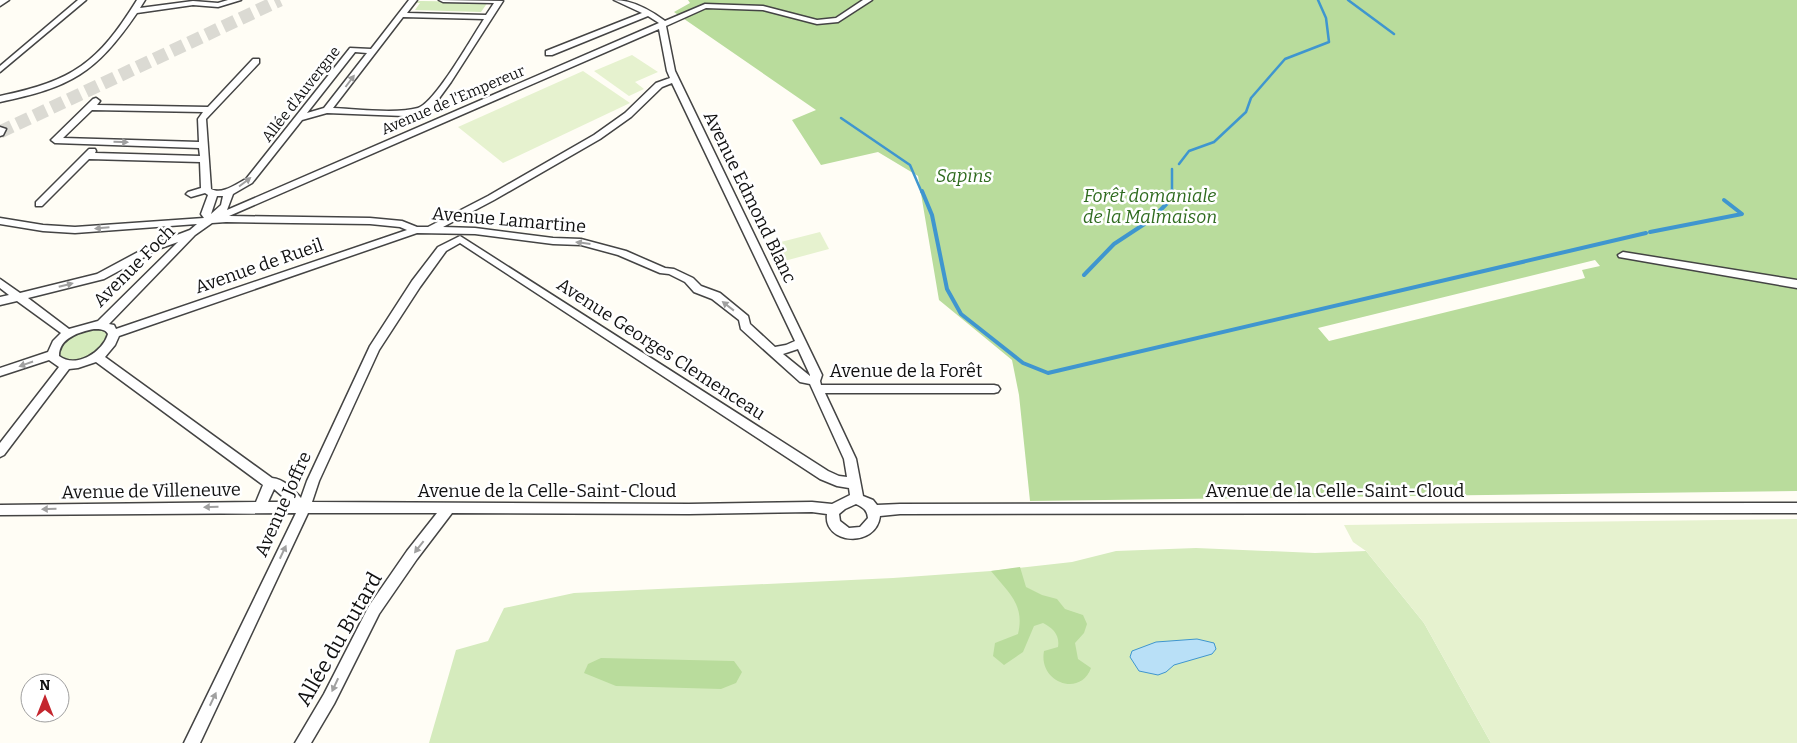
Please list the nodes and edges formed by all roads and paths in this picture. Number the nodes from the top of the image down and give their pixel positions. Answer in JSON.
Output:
{"nodes":[{"id":1,"x":5,"y":0,"type":"edge"},
{"id":2,"x":82,"y":0,"type":"edge"},
{"id":3,"x":141,"y":0,"type":"edge"},
{"id":4,"x":237,"y":0,"type":"edge"},
{"id":5,"x":413,"y":0,"type":"edge"},
{"id":6,"x":444,"y":0,"type":"edge"},
{"id":7,"x":618,"y":0,"type":"edge"},
{"id":8,"x":868,"y":0,"type":"edge"},
{"id":9,"x":0,"y":4,"type":"edge"},
{"id":10,"x":134,"y":11,"type":"junction"},
{"id":11,"x":649,"y":13,"type":"junction"},
{"id":12,"x":401,"y":16,"type":"junction"},
{"id":13,"x":488,"y":17,"type":"junction"},
{"id":14,"x":664,"y":24,"type":"junction"},
{"id":15,"x":373,"y":51,"type":"junction"},
{"id":16,"x":549,"y":53,"type":"dead end"},
{"id":17,"x":256,"y":61,"type":"dead end"},
{"id":18,"x":0,"y":70,"type":"edge"},
{"id":19,"x":675,"y":79,"type":"junction"},
{"id":20,"x":0,"y":99,"type":"edge"},
{"id":21,"x":211,"y":110,"type":"junction"},
{"id":22,"x":327,"y":110,"type":"junction"},
{"id":23,"x":300,"y":118,"type":"junction"},
{"id":24,"x":101,"y":142,"type":"junction"},
{"id":25,"x":203,"y":145,"type":"junction"},
{"id":26,"x":87,"y":156,"type":"junction"},
{"id":27,"x":204,"y":159,"type":"junction"},
{"id":28,"x":209,"y":192,"type":"junction"},
{"id":29,"x":229,"y":192,"type":"junction"},
{"id":30,"x":191,"y":194,"type":"dead end"},
{"id":31,"x":39,"y":204,"type":"dead end"},
{"id":32,"x":211,"y":220,"type":"junction"},
{"id":33,"x":0,"y":221,"type":"edge"},
{"id":34,"x":416,"y":230,"type":"junction"},
{"id":35,"x":430,"y":230,"type":"junction"},
{"id":36,"x":192,"y":232,"type":"junction"},
{"id":37,"x":461,"y":235,"type":"junction"},
{"id":38,"x":1622,"y":254,"type":"dead end"},
{"id":39,"x":0,"y":283,"type":"edge"},
{"id":40,"x":1797,"y":284,"type":"edge"},
{"id":41,"x":23,"y":299,"type":"junction"},
{"id":42,"x":0,"y":301,"type":"edge"},
{"id":43,"x":101,"y":325,"type":"junction"},
{"id":44,"x":69,"y":334,"type":"junction"},
{"id":45,"x":114,"y":334,"type":"junction"},
{"id":46,"x":801,"y":343,"type":"junction"},
{"id":47,"x":772,"y":350,"type":"junction"},
{"id":48,"x":52,"y":355,"type":"junction"},
{"id":49,"x":96,"y":356,"type":"junction"},
{"id":50,"x":67,"y":364,"type":"junction"},
{"id":51,"x":0,"y":372,"type":"edge"},
{"id":52,"x":816,"y":385,"type":"junction"},
{"id":53,"x":994,"y":389,"type":"dead end"},
{"id":54,"x":0,"y":452,"type":"edge"},
{"id":55,"x":270,"y":483,"type":"junction"},
{"id":56,"x":853,"y":483,"type":"junction"},
{"id":57,"x":857,"y":499,"type":"junction"},
{"id":58,"x":260,"y":508,"type":"junction"},
{"id":59,"x":302,"y":508,"type":"junction"},
{"id":60,"x":449,"y":508,"type":"junction"},
{"id":61,"x":1797,"y":508,"type":"edge"},
{"id":62,"x":0,"y":510,"type":"edge"},
{"id":63,"x":834,"y":510,"type":"junction"},
{"id":64,"x":874,"y":510,"type":"junction"},
{"id":65,"x":192,"y":743,"type":"edge"},
{"id":66,"x":302,"y":743,"type":"edge"}],
"edges":[{"from":1,"to":9,"type":"street"},
{"from":2,"to":18,"type":"street"},
{"from":3,"to":10,"type":"street"},
{"from":4,"to":10,"type":"street"},
{"from":5,"to":12,"type":"street"},
{"from":6,"to":13,"type":"street"},
{"from":7,"to":11,"type":"street"},
{"from":8,"to":14,"type":"street","name":"Avenue de l'Empereur"},
{"from":10,"to":20,"type":"street"},
{"from":11,"to":14,"type":"street"},
{"from":11,"to":16,"type":"street"},
{"from":12,"to":13,"type":"street"},
{"from":12,"to":15,"type":"street"},
{"from":13,"to":22,"type":"street"},
{"from":14,"to":19,"type":"street","name":"Avenue Edmond Blanc"},
{"from":14,"to":32,"type":"street","name":"Avenue de l'Empereur"},
{"from":22,"to":15,"type":"street","one_way":true},
{"from":15,"to":23,"type":"street","name":"Allée d'Auvergne"},
{"from":17,"to":21,"type":"street"},
{"from":19,"to":35,"type":"street"},
{"from":19,"to":46,"type":"street","name":"Avenue Edmond Blanc"},
{"from":21,"to":24,"type":"street"},
{"from":21,"to":25,"type":"street"},
{"from":22,"to":23,"type":"street"},
{"from":29,"to":23,"type":"street","name":"Allée d'Auvergne","one_way":true},
{"from":24,"to":25,"type":"street","one_way":true},
{"from":24,"to":26,"type":"street"},
{"from":25,"to":27,"type":"street"},
{"from":26,"to":27,"type":"street"},
{"from":26,"to":31,"type":"street"},
{"from":27,"to":28,"type":"street"},
{"from":28,"to":29,"type":"street"},
{"from":28,"to":30,"type":"street"},
{"from":28,"to":32,"type":"street"},
{"from":29,"to":32,"type":"street"},
{"from":32,"to":33,"type":"street","one_way":true},
{"from":32,"to":34,"type":"street","name":"Avenue Lamartine"},
{"from":32,"to":36,"type":"street"},
{"from":34,"to":35,"type":"street","name":"Avenue Lamartine"},
{"from":34,"to":45,"type":"street","name":"Avenue de Rueil"},
{"from":35,"to":37,"type":"street","name":"Avenue Lamartine"},
{"from":41,"to":36,"type":"street","one_way":true},
{"from":36,"to":43,"type":"street","name":"Avenue Foch"},
{"from":47,"to":37,"type":"street","name":"Avenue Lamartine","one_way":true},
{"from":37,"to":56,"type":"street","name":"Avenue Georges Clemenceau"},
{"from":37,"to":59,"type":"street","name":"Avenue Joffre"},
{"from":38,"to":40,"type":"street"},
{"from":39,"to":41,"type":"street"},
{"from":41,"to":42,"type":"street"},
{"from":41,"to":44,"type":"street"},
{"from":43,"to":44,"type":"street"},
{"from":43,"to":45,"type":"street"},
{"from":44,"to":48,"type":"street"},
{"from":45,"to":49,"type":"street"},
{"from":46,"to":47,"type":"street"},
{"from":46,"to":52,"type":"street","name":"Avenue Edmond Blanc"},
{"from":47,"to":52,"type":"street","name":"Avenue Lamartine"},
{"from":48,"to":50,"type":"street"},
{"from":48,"to":51,"type":"street","one_way":true},
{"from":49,"to":50,"type":"street"},
{"from":49,"to":55,"type":"street"},
{"from":50,"to":54,"type":"street"},
{"from":52,"to":53,"type":"street","name":"Avenue de la Forêt"},
{"from":52,"to":56,"type":"street","name":"Avenue Edmond Blanc"},
{"from":55,"to":58,"type":"street"},
{"from":55,"to":59,"type":"street"},
{"from":56,"to":57,"type":"street","name":"Avenue Edmond Blanc"},
{"from":57,"to":63,"type":"street"},
{"from":57,"to":64,"type":"street"},
{"from":58,"to":59,"type":"street","name":"Avenue de Villeneuve"},
{"from":58,"to":62,"type":"street","name":"Avenue de Villeneuve","one_way":true},
{"from":59,"to":60,"type":"street","name":"Avenue de la Celle-Saint-Cloud"},
{"from":65,"to":59,"type":"street","name":"Avenue Joffre","one_way":true},
{"from":60,"to":63,"type":"street","name":"Avenue de la Celle-Saint-Cloud"},
{"from":60,"to":66,"type":"street","name":"Allée du Butard","one_way":true},
{"from":61,"to":64,"type":"street","name":"Avenue de la Celle-Saint-Cloud"},
{"from":63,"to":64,"type":"street"}]}
